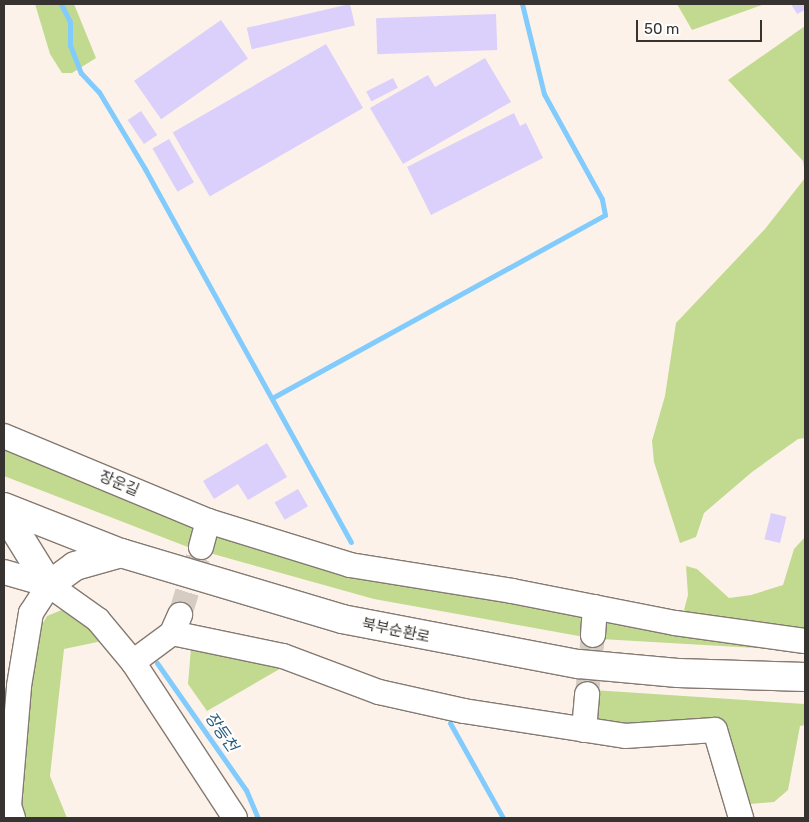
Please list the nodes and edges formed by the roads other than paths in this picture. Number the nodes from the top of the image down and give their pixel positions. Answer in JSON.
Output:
{"nodes":[{"id":1,"x":4,"y":436,"type":"edge"},
{"id":2,"x":4,"y":507,"type":"edge"},
{"id":3,"x":4,"y":512,"type":"edge"},
{"id":4,"x":208,"y":521,"type":"junction"},
{"id":5,"x":200,"y":547,"type":"tunnel mouth"},
{"id":6,"x":121,"y":553,"type":"junction"},
{"id":7,"x":4,"y":572,"type":"edge"},
{"id":8,"x":49,"y":585,"type":"junction"},
{"id":9,"x":596,"y":607,"type":"junction"},
{"id":10,"x":593,"y":635,"type":"tunnel mouth"},
{"id":11,"x":805,"y":641,"type":"edge"},
{"id":12,"x":132,"y":662,"type":"junction"},
{"id":13,"x":805,"y":677,"type":"edge"},
{"id":14,"x":587,"y":694,"type":"tunnel mouth"},
{"id":15,"x":584,"y":730,"type":"junction"},
{"id":16,"x":13,"y":818,"type":"edge"},
{"id":17,"x":235,"y":818,"type":"edge"},
{"id":18,"x":740,"y":818,"type":"edge"}],
"edges":[{"from":1,"to":4,"type":"street","name":"장운길"},
{"from":2,"to":6,"type":"main road","name":"북부순환로"},
{"from":3,"to":8,"type":"main road"},
{"from":4,"to":5,"type":"street"},
{"from":4,"to":9,"type":"street","name":"장운길"},
{"from":6,"to":8,"type":"main road"},
{"from":6,"to":13,"type":"main road","name":"북부순환로"},
{"from":7,"to":8,"type":"street"},
{"from":8,"to":12,"type":"street"},
{"from":8,"to":16,"type":"street"},
{"from":9,"to":10,"type":"street"},
{"from":9,"to":11,"type":"street","name":"장운길"},
{"from":12,"to":15,"type":"street"},
{"from":12,"to":17,"type":"street"},
{"from":14,"to":15,"type":"street"},
{"from":15,"to":18,"type":"street"}]}
